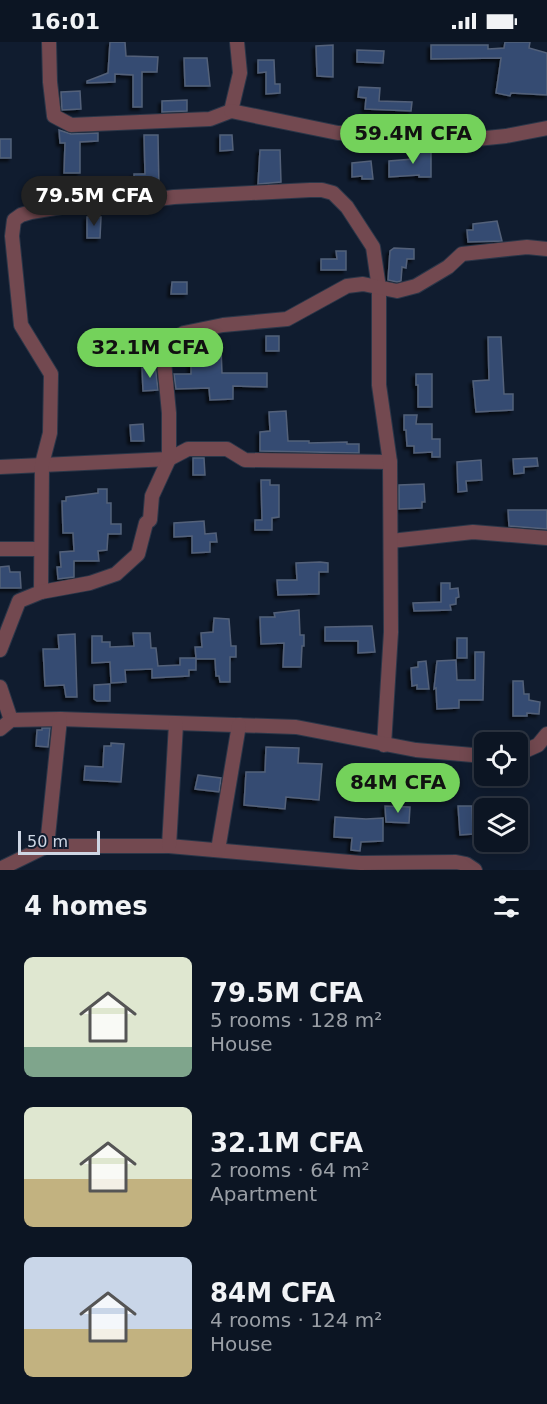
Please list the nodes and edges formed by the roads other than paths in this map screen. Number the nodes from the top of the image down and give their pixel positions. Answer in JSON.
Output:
{"nodes":[{"id":1,"x":49,"y":42,"type":"edge"},
{"id":2,"x":237,"y":42,"type":"edge"},
{"id":3,"x":231,"y":111,"type":"junction"},
{"id":4,"x":547,"y":128,"type":"edge"},
{"id":5,"x":547,"y":249,"type":"edge"},
{"id":6,"x":379,"y":288,"type":"junction"},
{"id":7,"x":170,"y":459,"type":"junction"},
{"id":8,"x":390,"y":462,"type":"junction"},
{"id":9,"x":42,"y":464,"type":"junction"},
{"id":10,"x":0,"y":467,"type":"edge"},
{"id":11,"x":547,"y":538,"type":"edge"},
{"id":12,"x":391,"y":541,"type":"junction"},
{"id":13,"x":0,"y":549,"type":"edge"},
{"id":14,"x":41,"y":549,"type":"junction"},
{"id":15,"x":41,"y":592,"type":"junction"},
{"id":16,"x":0,"y":650,"type":"edge"},
{"id":17,"x":0,"y":687,"type":"edge"},
{"id":18,"x":60,"y":719,"type":"junction"},
{"id":19,"x":5,"y":724,"type":"edge"},
{"id":20,"x":176,"y":724,"type":"junction"},
{"id":21,"x":239,"y":725,"type":"junction"},
{"id":22,"x":547,"y":734,"type":"edge"},
{"id":23,"x":384,"y":745,"type":"junction"},
{"id":24,"x":528,"y":750,"type":"edge"},
{"id":25,"x":474,"y":755,"type":"edge"},
{"id":26,"x":47,"y":846,"type":"junction"},
{"id":27,"x":169,"y":846,"type":"junction"},
{"id":28,"x":219,"y":850,"type":"junction"},
{"id":29,"x":4,"y":870,"type":"edge"},
{"id":30,"x":475,"y":870,"type":"edge"}],
"edges":[{"from":1,"to":3,"type":"street"},
{"from":2,"to":3,"type":"street"},
{"from":3,"to":4,"type":"street"},
{"from":5,"to":6,"type":"street"},
{"from":6,"to":7,"type":"street"},
{"from":6,"to":8,"type":"street"},
{"from":6,"to":9,"type":"street"},
{"from":7,"to":8,"type":"street"},
{"from":7,"to":9,"type":"street"},
{"from":7,"to":15,"type":"street"},
{"from":8,"to":12,"type":"street"},
{"from":9,"to":10,"type":"street"},
{"from":9,"to":14,"type":"street"},
{"from":11,"to":12,"type":"street"},
{"from":12,"to":23,"type":"street"},
{"from":13,"to":14,"type":"street"},
{"from":14,"to":15,"type":"street"},
{"from":15,"to":16,"type":"street"},
{"from":17,"to":19,"type":"street"},
{"from":18,"to":19,"type":"street"},
{"from":18,"to":20,"type":"street"},
{"from":18,"to":26,"type":"street"},
{"from":20,"to":21,"type":"street"},
{"from":20,"to":27,"type":"street"},
{"from":21,"to":23,"type":"street"},
{"from":21,"to":28,"type":"street"},
{"from":22,"to":24,"type":"street"},
{"from":23,"to":25,"type":"street"},
{"from":26,"to":27,"type":"street"},
{"from":26,"to":29,"type":"street"},
{"from":27,"to":28,"type":"street"},
{"from":28,"to":30,"type":"street"}]}
